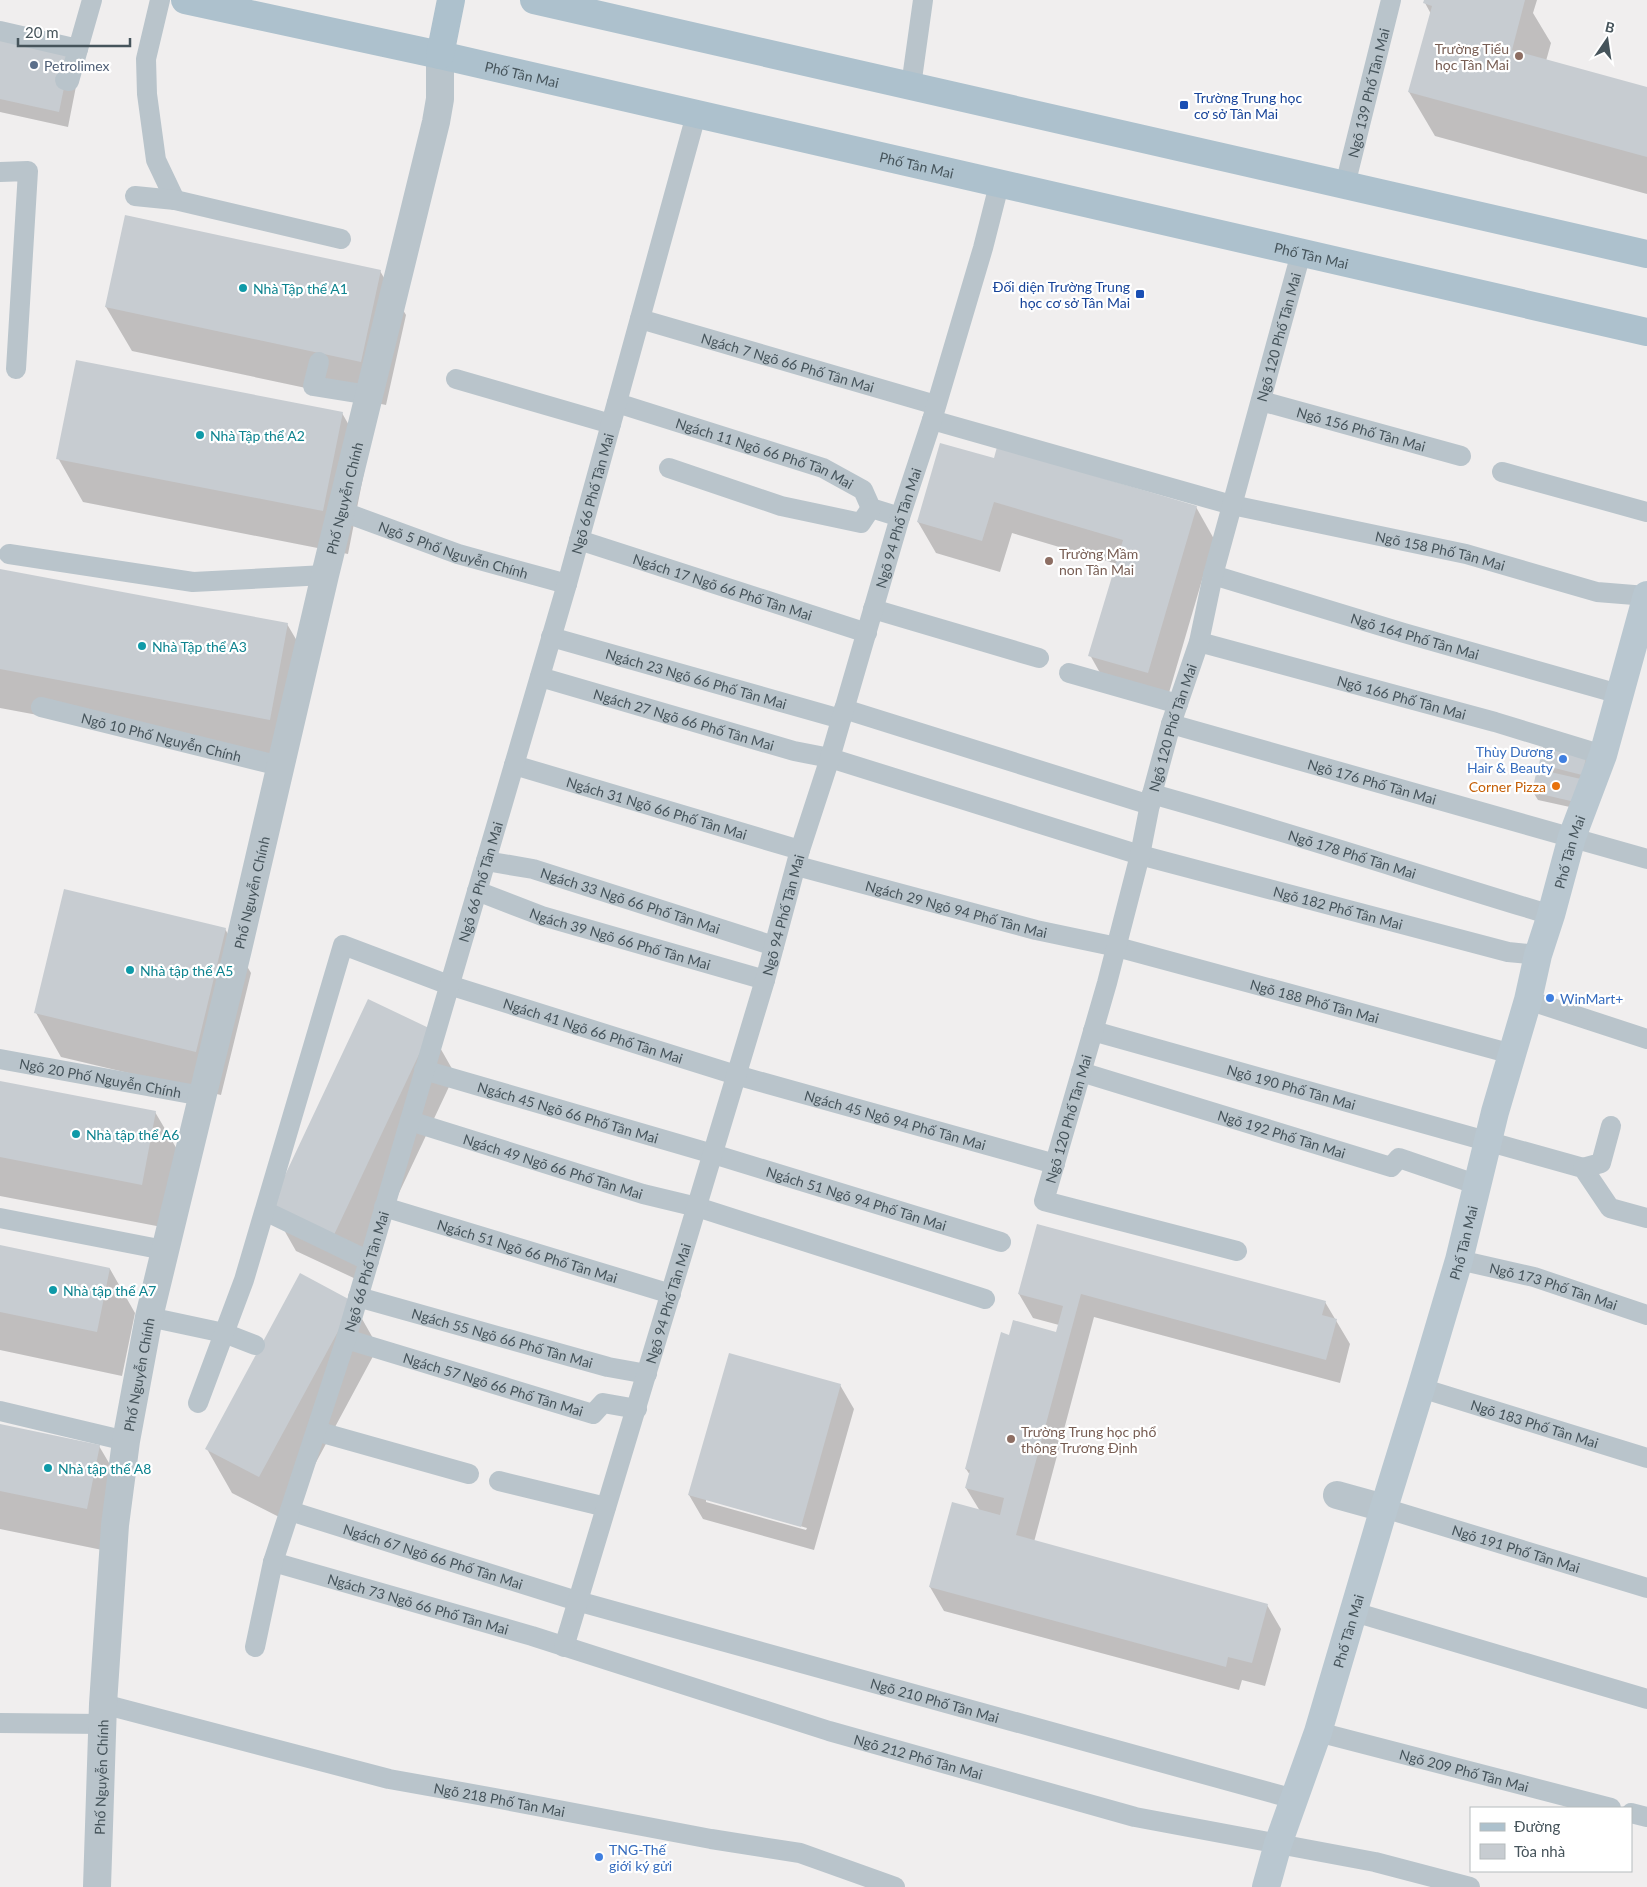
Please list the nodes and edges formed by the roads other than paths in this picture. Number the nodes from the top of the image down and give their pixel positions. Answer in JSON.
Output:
{"nodes":[{"id":1,"x":92,"y":0,"type":"edge"},
{"id":2,"x":160,"y":0,"type":"edge"},
{"id":3,"x":185,"y":0,"type":"edge"},
{"id":4,"x":451,"y":0,"type":"edge"},
{"id":5,"x":534,"y":0,"type":"edge"},
{"id":6,"x":923,"y":0,"type":"edge"},
{"id":7,"x":1391,"y":0,"type":"edge"},
{"id":8,"x":0,"y":31,"type":"edge"},
{"id":9,"x":78,"y":49,"type":"junction"},
{"id":10,"x":440,"y":55,"type":"junction"},
{"id":11,"x":66,"y":80,"type":"dead end"},
{"id":12,"x":911,"y":86,"type":"junction"},
{"id":13,"x":696,"y":115,"type":"junction"},
{"id":14,"x":0,"y":172,"type":"edge"},
{"id":15,"x":999,"y":184,"type":"junction"},
{"id":16,"x":1345,"y":185,"type":"junction"},
{"id":17,"x":135,"y":196,"type":"dead end"},
{"id":18,"x":175,"y":200,"type":"junction"},
{"id":19,"x":341,"y":239,"type":"dead end"},
{"id":20,"x":1301,"y":254,"type":"junction"},
{"id":21,"x":1647,"y":254,"type":"edge"},
{"id":22,"x":640,"y":319,"type":"junction"},
{"id":23,"x":1647,"y":332,"type":"edge"},
{"id":24,"x":319,"y":362,"type":"dead end"},
{"id":25,"x":16,"y":369,"type":"dead end"},
{"id":26,"x":456,"y":379,"type":"dead end"},
{"id":27,"x":369,"y":395,"type":"junction"},
{"id":28,"x":1261,"y":401,"type":"junction"},
{"id":29,"x":617,"y":403,"type":"junction"},
{"id":30,"x":934,"y":413,"type":"junction"},
{"id":31,"x":611,"y":424,"type":"junction"},
{"id":32,"x":1461,"y":456,"type":"dead end"},
{"id":33,"x":669,"y":468,"type":"dead end"},
{"id":34,"x":1502,"y":472,"type":"dead end"},
{"id":35,"x":1232,"y":506,"type":"junction"},
{"id":36,"x":872,"y":508,"type":"junction"},
{"id":37,"x":341,"y":511,"type":"junction"},
{"id":38,"x":1647,"y":512,"type":"edge"},
{"id":39,"x":900,"y":517,"type":"junction"},
{"id":40,"x":579,"y":540,"type":"junction"},
{"id":41,"x":9,"y":554,"type":"dead end"},
{"id":42,"x":325,"y":575,"type":"junction"},
{"id":43,"x":1213,"y":575,"type":"junction"},
{"id":44,"x":567,"y":584,"type":"junction"},
{"id":45,"x":1647,"y":595,"type":"edge"},
{"id":46,"x":873,"y":609,"type":"junction"},
{"id":47,"x":867,"y":633,"type":"junction"},
{"id":48,"x":551,"y":637,"type":"junction"},
{"id":49,"x":1198,"y":642,"type":"junction"},
{"id":50,"x":1039,"y":658,"type":"dead end"},
{"id":51,"x":1069,"y":673,"type":"dead end"},
{"id":52,"x":540,"y":677,"type":"junction"},
{"id":53,"x":1619,"y":694,"type":"junction"},
{"id":54,"x":1178,"y":704,"type":"junction"},
{"id":55,"x":42,"y":707,"type":"dead end"},
{"id":56,"x":843,"y":714,"type":"junction"},
{"id":57,"x":1171,"y":724,"type":"junction"},
{"id":58,"x":1603,"y":755,"type":"junction"},
{"id":59,"x":830,"y":758,"type":"junction"},
{"id":60,"x":514,"y":765,"type":"junction"},
{"id":61,"x":280,"y":766,"type":"junction"},
{"id":62,"x":1151,"y":799,"type":"junction"},
{"id":63,"x":1572,"y":837,"type":"junction"},
{"id":64,"x":1140,"y":855,"type":"junction"},
{"id":65,"x":798,"y":858,"type":"junction"},
{"id":66,"x":1647,"y":859,"type":"edge"},
{"id":67,"x":486,"y":861,"type":"junction"},
{"id":68,"x":477,"y":891,"type":"junction"},
{"id":69,"x":1552,"y":915,"type":"junction"},
{"id":70,"x":774,"y":946,"type":"junction"},
{"id":71,"x":1117,"y":947,"type":"junction"},
{"id":72,"x":1538,"y":955,"type":"junction"},
{"id":73,"x":765,"y":980,"type":"junction"},
{"id":74,"x":449,"y":985,"type":"junction"},
{"id":75,"x":1528,"y":1000,"type":"junction"},
{"id":76,"x":1093,"y":1032,"type":"junction"},
{"id":77,"x":1647,"y":1039,"type":"edge"},
{"id":78,"x":1512,"y":1054,"type":"junction"},
{"id":79,"x":0,"y":1059,"type":"edge"},
{"id":80,"x":424,"y":1070,"type":"junction"},
{"id":81,"x":1081,"y":1072,"type":"junction"},
{"id":82,"x":736,"y":1075,"type":"junction"},
{"id":83,"x":202,"y":1096,"type":"junction"},
{"id":84,"x":410,"y":1121,"type":"junction"},
{"id":85,"x":1611,"y":1126,"type":"dead end"},
{"id":86,"x":1489,"y":1142,"type":"junction"},
{"id":87,"x":713,"y":1154,"type":"junction"},
{"id":88,"x":1055,"y":1164,"type":"junction"},
{"id":89,"x":1583,"y":1168,"type":"junction"},
{"id":90,"x":1478,"y":1185,"type":"junction"},
{"id":91,"x":384,"y":1207,"type":"junction"},
{"id":92,"x":697,"y":1207,"type":"junction"},
{"id":93,"x":265,"y":1211,"type":"junction"},
{"id":94,"x":0,"y":1218,"type":"edge"},
{"id":95,"x":1647,"y":1218,"type":"edge"},
{"id":96,"x":1002,"y":1242,"type":"dead end"},
{"id":97,"x":164,"y":1250,"type":"junction"},
{"id":98,"x":1237,"y":1251,"type":"dead end"},
{"id":99,"x":1459,"y":1260,"type":"junction"},
{"id":100,"x":369,"y":1261,"type":"junction"},
{"id":101,"x":671,"y":1294,"type":"junction"},
{"id":102,"x":358,"y":1297,"type":"junction"},
{"id":103,"x":985,"y":1298,"type":"dead end"},
{"id":104,"x":1647,"y":1315,"type":"edge"},
{"id":105,"x":149,"y":1317,"type":"junction"},
{"id":106,"x":224,"y":1333,"type":"junction"},
{"id":107,"x":346,"y":1339,"type":"junction"},
{"id":108,"x":255,"y":1345,"type":"dead end"},
{"id":109,"x":647,"y":1374,"type":"junction"},
{"id":110,"x":1421,"y":1388,"type":"junction"},
{"id":111,"x":198,"y":1402,"type":"dead end"},
{"id":112,"x":637,"y":1409,"type":"junction"},
{"id":113,"x":0,"y":1411,"type":"edge"},
{"id":114,"x":316,"y":1431,"type":"junction"},
{"id":115,"x":126,"y":1441,"type":"junction"},
{"id":116,"x":1647,"y":1458,"type":"edge"},
{"id":117,"x":469,"y":1474,"type":"dead end"},
{"id":118,"x":499,"y":1481,"type":"dead end"},
{"id":119,"x":1338,"y":1495,"type":"dead end"},
{"id":120,"x":606,"y":1507,"type":"junction"},
{"id":121,"x":1384,"y":1508,"type":"junction"},
{"id":122,"x":290,"y":1511,"type":"junction"},
{"id":123,"x":273,"y":1562,"type":"junction"},
{"id":124,"x":1647,"y":1588,"type":"edge"},
{"id":125,"x":577,"y":1601,"type":"junction"},
{"id":126,"x":1354,"y":1612,"type":"junction"},
{"id":127,"x":255,"y":1647,"type":"dead end"},
{"id":128,"x":564,"y":1647,"type":"junction"},
{"id":129,"x":1647,"y":1699,"type":"edge"},
{"id":130,"x":103,"y":1714,"type":"junction"},
{"id":131,"x":0,"y":1723,"type":"edge"},
{"id":132,"x":1318,"y":1732,"type":"junction"},
{"id":133,"x":1294,"y":1799,"type":"junction"},
{"id":134,"x":1608,"y":1807,"type":"edge"},
{"id":135,"x":1632,"y":1813,"type":"edge"},
{"id":136,"x":1647,"y":1818,"type":"edge"},
{"id":137,"x":1278,"y":1844,"type":"junction"},
{"id":138,"x":97,"y":1887,"type":"edge"},
{"id":139,"x":895,"y":1887,"type":"edge"},
{"id":140,"x":1266,"y":1887,"type":"edge"},
{"id":141,"x":1470,"y":1887,"type":"edge"}],
"edges":[{"from":1,"to":9,"type":"lane"},
{"from":2,"to":18,"type":"lane"},
{"from":3,"to":10,"type":"main road","name":"Phố Tân Mai"},
{"from":4,"to":10,"type":"main road"},
{"from":5,"to":12,"type":"main road"},
{"from":6,"to":12,"type":"lane"},
{"from":7,"to":16,"type":"lane","name":"Ngõ 139 Phố Tân Mai"},
{"from":8,"to":9,"type":"lane"},
{"from":9,"to":11,"type":"lane"},
{"from":10,"to":13,"type":"main road","name":"Phố Tân Mai"},
{"from":10,"to":27,"type":"street","name":"Phố Nguyễn Chính"},
{"from":12,"to":16,"type":"main road"},
{"from":13,"to":15,"type":"main road","name":"Phố Tân Mai"},
{"from":13,"to":22,"type":"lane","name":"Ngõ 66 Phố Tân Mai"},
{"from":14,"to":25,"type":"lane"},
{"from":15,"to":20,"type":"main road","name":"Phố Tân Mai"},
{"from":15,"to":30,"type":"lane","name":"Ngõ 94 Phố Tân Mai"},
{"from":16,"to":21,"type":"main road"},
{"from":17,"to":18,"type":"lane"},
{"from":18,"to":19,"type":"lane"},
{"from":20,"to":23,"type":"main road","name":"Phố Tân Mai"},
{"from":20,"to":28,"type":"lane","name":"Ngõ 120 Phố Tân Mai"},
{"from":22,"to":29,"type":"lane","name":"Ngõ 66 Phố Tân Mai"},
{"from":22,"to":30,"type":"lane","name":"Ngách 7 Ngõ 66 Phố Tân Mai"},
{"from":24,"to":27,"type":"lane"},
{"from":26,"to":31,"type":"lane"},
{"from":27,"to":37,"type":"street","name":"Phố Nguyễn Chính"},
{"from":28,"to":32,"type":"lane","name":"Ngõ 156 Phố Tân Mai"},
{"from":28,"to":35,"type":"lane","name":"Ngõ 120 Phố Tân Mai"},
{"from":29,"to":31,"type":"lane","name":"Ngõ 66 Phố Tân Mai"},
{"from":29,"to":36,"type":"lane","name":"Ngách 11 Ngõ 66 Phố Tân Mai"},
{"from":30,"to":35,"type":"lane","name":"Ngách 7 Ngõ 66 Phố Tân Mai"},
{"from":30,"to":39,"type":"lane","name":"Ngõ 94 Phố Tân Mai"},
{"from":31,"to":40,"type":"lane","name":"Ngõ 66 Phố Tân Mai"},
{"from":33,"to":36,"type":"lane"},
{"from":34,"to":38,"type":"lane"},
{"from":35,"to":43,"type":"lane","name":"Ngõ 120 Phố Tân Mai"},
{"from":35,"to":45,"type":"lane","name":"Ngõ 158 Phố Tân Mai"},
{"from":36,"to":39,"type":"lane"},
{"from":37,"to":42,"type":"street","name":"Phố Nguyễn Chính"},
{"from":37,"to":44,"type":"lane","name":"Ngõ 5 Phố Nguyễn Chính"},
{"from":39,"to":46,"type":"lane","name":"Ngõ 94 Phố Tân Mai"},
{"from":40,"to":44,"type":"lane","name":"Ngõ 66 Phố Tân Mai"},
{"from":40,"to":47,"type":"lane","name":"Ngách 17 Ngõ 66 Phố Tân Mai"},
{"from":41,"to":42,"type":"lane"},
{"from":42,"to":61,"type":"street","name":"Phố Nguyễn Chính"},
{"from":43,"to":49,"type":"lane","name":"Ngõ 120 Phố Tân Mai"},
{"from":43,"to":53,"type":"lane","name":"Ngõ 164 Phố Tân Mai"},
{"from":44,"to":48,"type":"lane","name":"Ngõ 66 Phố Tân Mai"},
{"from":45,"to":53,"type":"street","name":"Phố Tân Mai"},
{"from":46,"to":47,"type":"lane","name":"Ngõ 94 Phố Tân Mai"},
{"from":46,"to":50,"type":"lane"},
{"from":47,"to":56,"type":"lane","name":"Ngõ 94 Phố Tân Mai"},
{"from":48,"to":52,"type":"lane","name":"Ngõ 66 Phố Tân Mai"},
{"from":48,"to":56,"type":"lane","name":"Ngách 23 Ngõ 66 Phố Tân Mai"},
{"from":49,"to":54,"type":"lane","name":"Ngõ 120 Phố Tân Mai"},
{"from":49,"to":58,"type":"lane","name":"Ngõ 166 Phố Tân Mai"},
{"from":51,"to":54,"type":"lane"},
{"from":52,"to":59,"type":"lane","name":"Ngách 27 Ngõ 66 Phố Tân Mai"},
{"from":52,"to":60,"type":"lane","name":"Ngõ 66 Phố Tân Mai"},
{"from":53,"to":58,"type":"street","name":"Phố Tân Mai"},
{"from":54,"to":57,"type":"lane","name":"Ngõ 120 Phố Tân Mai"},
{"from":55,"to":61,"type":"lane","name":"Ngõ 10 Phố Nguyễn Chính"},
{"from":56,"to":59,"type":"lane","name":"Ngõ 94 Phố Tân Mai"},
{"from":56,"to":62,"type":"lane","name":"Ngách 23 Ngõ 66 Phố Tân Mai"},
{"from":57,"to":62,"type":"lane","name":"Ngõ 120 Phố Tân Mai"},
{"from":57,"to":63,"type":"lane","name":"Ngõ 176 Phố Tân Mai"},
{"from":58,"to":63,"type":"street","name":"Phố Tân Mai"},
{"from":59,"to":64,"type":"lane","name":"Ngách 27 Ngõ 66 Phố Tân Mai"},
{"from":59,"to":65,"type":"lane","name":"Ngõ 94 Phố Tân Mai"},
{"from":60,"to":65,"type":"lane","name":"Ngách 31 Ngõ 66 Phố Tân Mai"},
{"from":60,"to":67,"type":"lane","name":"Ngõ 66 Phố Tân Mai"},
{"from":61,"to":83,"type":"street","name":"Phố Nguyễn Chính"},
{"from":62,"to":64,"type":"lane","name":"Ngõ 120 Phố Tân Mai"},
{"from":62,"to":69,"type":"lane","name":"Ngõ 178 Phố Tân Mai"},
{"from":63,"to":66,"type":"lane","name":"Ngõ 176 Phố Tân Mai"},
{"from":63,"to":69,"type":"street","name":"Phố Tân Mai"},
{"from":64,"to":71,"type":"lane","name":"Ngõ 120 Phố Tân Mai"},
{"from":64,"to":72,"type":"lane","name":"Ngõ 182 Phố Tân Mai"},
{"from":65,"to":70,"type":"lane","name":"Ngõ 94 Phố Tân Mai"},
{"from":65,"to":71,"type":"lane","name":"Ngách 29 Ngõ 94 Phố Tân Mai"},
{"from":67,"to":68,"type":"lane","name":"Ngõ 66 Phố Tân Mai"},
{"from":67,"to":70,"type":"lane","name":"Ngách 33 Ngõ 66 Phố Tân Mai"},
{"from":68,"to":73,"type":"lane","name":"Ngách 39 Ngõ 66 Phố Tân Mai"},
{"from":68,"to":74,"type":"lane","name":"Ngõ 66 Phố Tân Mai"},
{"from":69,"to":72,"type":"street","name":"Phố Tân Mai"},
{"from":70,"to":73,"type":"lane","name":"Ngõ 94 Phố Tân Mai"},
{"from":71,"to":76,"type":"lane","name":"Ngõ 120 Phố Tân Mai"},
{"from":71,"to":78,"type":"lane","name":"Ngõ 188 Phố Tân Mai"},
{"from":72,"to":75,"type":"street","name":"Phố Tân Mai"},
{"from":73,"to":82,"type":"lane","name":"Ngõ 94 Phố Tân Mai"},
{"from":74,"to":80,"type":"lane","name":"Ngõ 66 Phố Tân Mai"},
{"from":74,"to":82,"type":"lane","name":"Ngách 41 Ngõ 66 Phố Tân Mai"},
{"from":74,"to":93,"type":"lane","name":"Ngách 41 Ngõ 66 Phố Tân Mai"},
{"from":75,"to":77,"type":"lane"},
{"from":75,"to":78,"type":"street","name":"Phố Tân Mai"},
{"from":76,"to":81,"type":"lane","name":"Ngõ 120 Phố Tân Mai"},
{"from":76,"to":86,"type":"lane","name":"Ngõ 190 Phố Tân Mai"},
{"from":78,"to":86,"type":"street","name":"Phố Tân Mai"},
{"from":79,"to":83,"type":"lane","name":"Ngõ 20 Phố Nguyễn Chính"},
{"from":80,"to":84,"type":"lane","name":"Ngõ 66 Phố Tân Mai"},
{"from":80,"to":87,"type":"lane","name":"Ngách 45 Ngõ 66 Phố Tân Mai"},
{"from":81,"to":88,"type":"lane","name":"Ngõ 120 Phố Tân Mai"},
{"from":81,"to":90,"type":"lane","name":"Ngõ 192 Phố Tân Mai"},
{"from":82,"to":87,"type":"lane","name":"Ngõ 94 Phố Tân Mai"},
{"from":82,"to":88,"type":"lane","name":"Ngách 45 Ngõ 94 Phố Tân Mai"},
{"from":83,"to":97,"type":"street","name":"Phố Nguyễn Chính"},
{"from":84,"to":91,"type":"lane","name":"Ngõ 66 Phố Tân Mai"},
{"from":84,"to":92,"type":"lane","name":"Ngách 49 Ngõ 66 Phố Tân Mai"},
{"from":85,"to":89,"type":"lane"},
{"from":86,"to":89,"type":"lane","name":"Ngõ 190 Phố Tân Mai"},
{"from":86,"to":90,"type":"street","name":"Phố Tân Mai"},
{"from":87,"to":92,"type":"lane","name":"Ngõ 94 Phố Tân Mai"},
{"from":87,"to":96,"type":"lane","name":"Ngách 51 Ngõ 94 Phố Tân Mai"},
{"from":88,"to":98,"type":"lane","name":"Ngõ 120 Phố Tân Mai"},
{"from":89,"to":95,"type":"lane"},
{"from":90,"to":99,"type":"street","name":"Phố Tân Mai"},
{"from":91,"to":100,"type":"lane","name":"Ngõ 66 Phố Tân Mai"},
{"from":91,"to":101,"type":"lane","name":"Ngách 51 Ngõ 66 Phố Tân Mai"},
{"from":92,"to":101,"type":"lane","name":"Ngõ 94 Phố Tân Mai"},
{"from":92,"to":103,"type":"lane","name":"Ngách 49 Ngõ 66 Phố Tân Mai"},
{"from":93,"to":100,"type":"lane"},
{"from":93,"to":106,"type":"lane"},
{"from":94,"to":97,"type":"lane"},
{"from":97,"to":105,"type":"street","name":"Phố Nguyễn Chính"},
{"from":99,"to":104,"type":"lane","name":"Ngõ 173 Phố Tân Mai"},
{"from":99,"to":110,"type":"street","name":"Phố Tân Mai"},
{"from":100,"to":102,"type":"lane","name":"Ngõ 66 Phố Tân Mai"},
{"from":101,"to":109,"type":"lane","name":"Ngõ 94 Phố Tân Mai"},
{"from":102,"to":107,"type":"lane","name":"Ngõ 66 Phố Tân Mai"},
{"from":102,"to":109,"type":"lane","name":"Ngách 55 Ngõ 66 Phố Tân Mai"},
{"from":105,"to":106,"type":"lane"},
{"from":105,"to":115,"type":"street","name":"Phố Nguyễn Chính"},
{"from":106,"to":108,"type":"lane"},
{"from":106,"to":111,"type":"lane"},
{"from":107,"to":112,"type":"lane","name":"Ngách 57 Ngõ 66 Phố Tân Mai"},
{"from":107,"to":114,"type":"lane","name":"Ngõ 66 Phố Tân Mai"},
{"from":109,"to":112,"type":"lane","name":"Ngõ 94 Phố Tân Mai"},
{"from":110,"to":116,"type":"lane","name":"Ngõ 183 Phố Tân Mai"},
{"from":110,"to":121,"type":"street","name":"Phố Tân Mai"},
{"from":112,"to":120,"type":"lane","name":"Ngõ 94 Phố Tân Mai"},
{"from":113,"to":115,"type":"lane"},
{"from":114,"to":117,"type":"lane"},
{"from":114,"to":122,"type":"lane","name":"Ngõ 66 Phố Tân Mai"},
{"from":115,"to":130,"type":"street","name":"Phố Nguyễn Chính"},
{"from":118,"to":120,"type":"lane"},
{"from":119,"to":121,"type":"street"},
{"from":120,"to":125,"type":"lane","name":"Ngõ 94 Phố Tân Mai"},
{"from":121,"to":124,"type":"lane","name":"Ngõ 191 Phố Tân Mai"},
{"from":121,"to":126,"type":"street","name":"Phố Tân Mai"},
{"from":122,"to":123,"type":"lane","name":"Ngõ 66 Phố Tân Mai"},
{"from":122,"to":125,"type":"lane","name":"Ngách 67 Ngõ 66 Phố Tân Mai"},
{"from":123,"to":127,"type":"lane","name":"Ngõ 66 Phố Tân Mai"},
{"from":123,"to":128,"type":"lane","name":"Ngách 73 Ngõ 66 Phố Tân Mai"},
{"from":125,"to":128,"type":"lane","name":"Ngõ 94 Phố Tân Mai"},
{"from":125,"to":133,"type":"lane","name":"Ngõ 210 Phố Tân Mai"},
{"from":126,"to":129,"type":"lane"},
{"from":126,"to":132,"type":"street","name":"Phố Tân Mai"},
{"from":128,"to":137,"type":"lane","name":"Ngõ 212 Phố Tân Mai"},
{"from":130,"to":131,"type":"lane","name":"Ngõ 218 Phố Tân Mai"},
{"from":130,"to":138,"type":"street","name":"Phố Nguyễn Chính"},
{"from":130,"to":139,"type":"lane","name":"Ngõ 218 Phố Tân Mai"},
{"from":132,"to":133,"type":"street","name":"Phố Tân Mai"},
{"from":132,"to":134,"type":"lane","name":"Ngõ 209 Phố Tân Mai"},
{"from":133,"to":137,"type":"street","name":"Phố Tân Mai"},
{"from":135,"to":136,"type":"lane"},
{"from":137,"to":140,"type":"street","name":"Phố Tân Mai"},
{"from":137,"to":141,"type":"lane","name":"Ngõ 212 Phố Tân Mai"}]}
